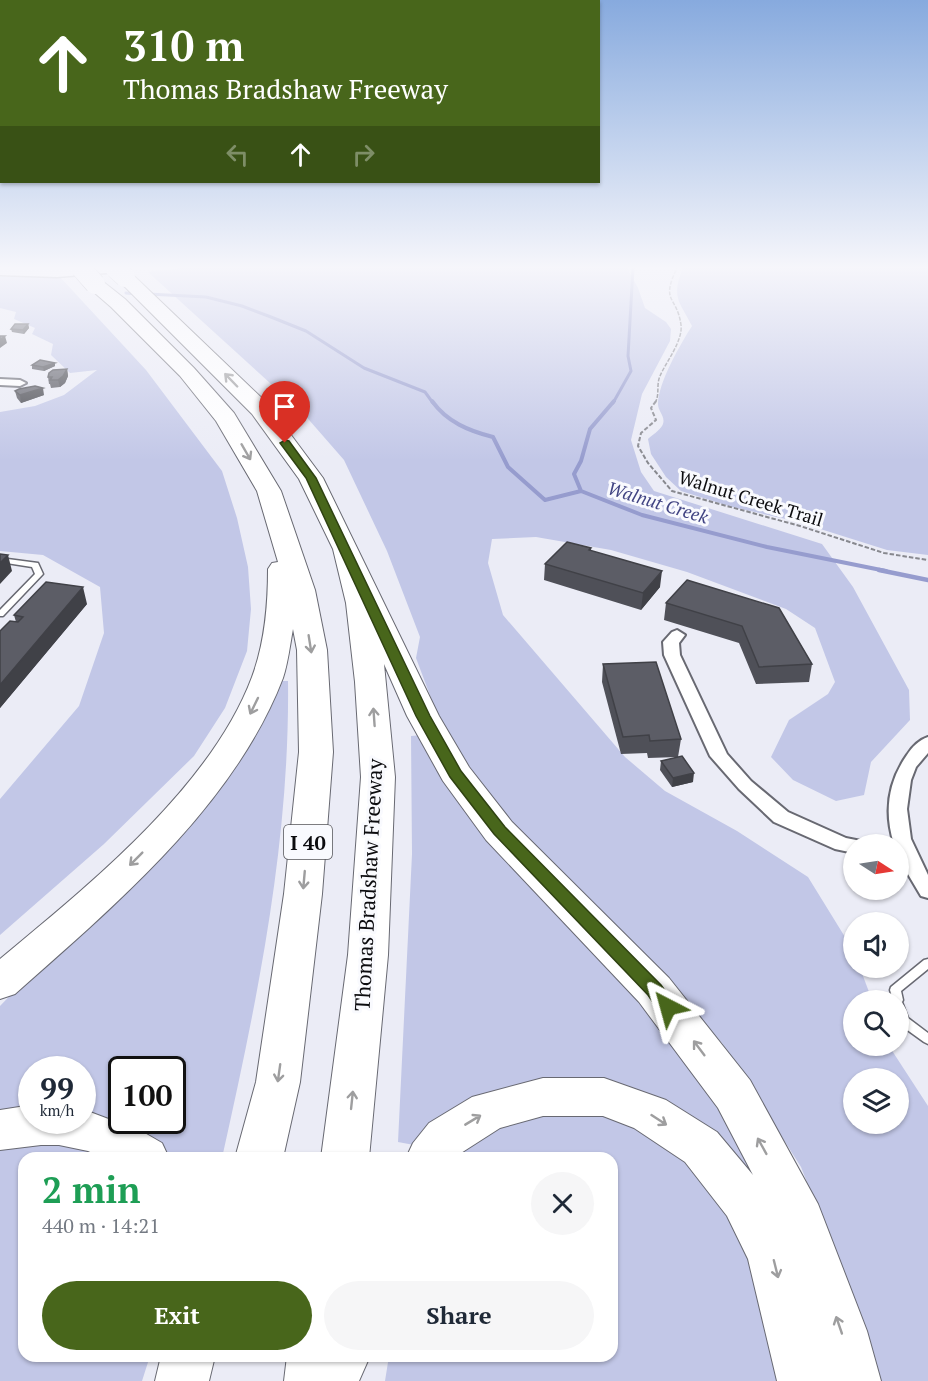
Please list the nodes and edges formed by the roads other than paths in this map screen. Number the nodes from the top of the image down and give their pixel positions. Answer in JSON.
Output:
{"nodes":[{"id":1,"x":147,"y":332,"type":"edge"},
{"id":2,"x":182,"y":332,"type":"edge"},
{"id":3,"x":0,"y":382,"type":"edge"},
{"id":4,"x":20,"y":383,"type":"dead end"},
{"id":5,"x":281,"y":526,"type":"junction"},
{"id":6,"x":346,"y":549,"type":"junction"},
{"id":7,"x":0,"y":560,"type":"edge"},
{"id":8,"x":0,"y":614,"type":"edge"},
{"id":9,"x":677,"y":635,"type":"dead end"},
{"id":10,"x":928,"y":743,"type":"edge"},
{"id":11,"x":899,"y":834,"type":"edge"},
{"id":12,"x":843,"y":844,"type":"edge"},
{"id":13,"x":909,"y":864,"type":"edge"},
{"id":14,"x":928,"y":891,"type":"edge"},
{"id":15,"x":928,"y":963,"type":"edge"},
{"id":16,"x":0,"y":983,"type":"edge"},
{"id":17,"x":895,"y":990,"type":"edge"},
{"id":18,"x":909,"y":1025,"type":"edge"},
{"id":19,"x":928,"y":1039,"type":"edge"},
{"id":20,"x":0,"y":1130,"type":"edge"},
{"id":21,"x":135,"y":1152,"type":"edge"},
{"id":22,"x":260,"y":1152,"type":"edge"},
{"id":23,"x":346,"y":1152,"type":"edge"},
{"id":24,"x":434,"y":1152,"type":"edge"},
{"id":25,"x":187,"y":1362,"type":"edge"},
{"id":26,"x":208,"y":1362,"type":"edge"},
{"id":27,"x":313,"y":1362,"type":"edge"},
{"id":28,"x":340,"y":1362,"type":"edge"},
{"id":29,"x":182,"y":1381,"type":"edge"},
{"id":30,"x":203,"y":1381,"type":"edge"},
{"id":31,"x":311,"y":1381,"type":"edge"},
{"id":32,"x":332,"y":1381,"type":"edge"},
{"id":33,"x":804,"y":1381,"type":"edge"},
{"id":34,"x":854,"y":1381,"type":"edge"}],
"edges":[{"from":1,"to":5,"type":"highway","number":"I 40","one_way":true,"bridge":true},
{"from":6,"to":2,"type":"highway","name":"Thomas Bradshaw Freeway","one_way":true},
{"from":3,"to":4,"type":"street"},
{"from":5,"to":16,"type":"highway","one_way":true},
{"from":5,"to":22,"type":"highway","number":"I 40","one_way":true},
{"from":23,"to":6,"type":"highway","name":"Thomas Bradshaw Freeway","one_way":true},
{"from":34,"to":6,"type":"highway","one_way":true},
{"from":7,"to":8,"type":"lane"},
{"from":9,"to":12,"type":"street"},
{"from":10,"to":11,"type":"street"},
{"from":13,"to":14,"type":"street"},
{"from":15,"to":17,"type":"lane"},
{"from":18,"to":19,"type":"lane"},
{"from":20,"to":21,"type":"highway"},
{"from":24,"to":33,"type":"highway","one_way":true},
{"from":25,"to":29,"type":"highway"},
{"from":26,"to":30,"type":"highway"},
{"from":27,"to":31,"type":"highway"},
{"from":28,"to":32,"type":"highway"}]}
